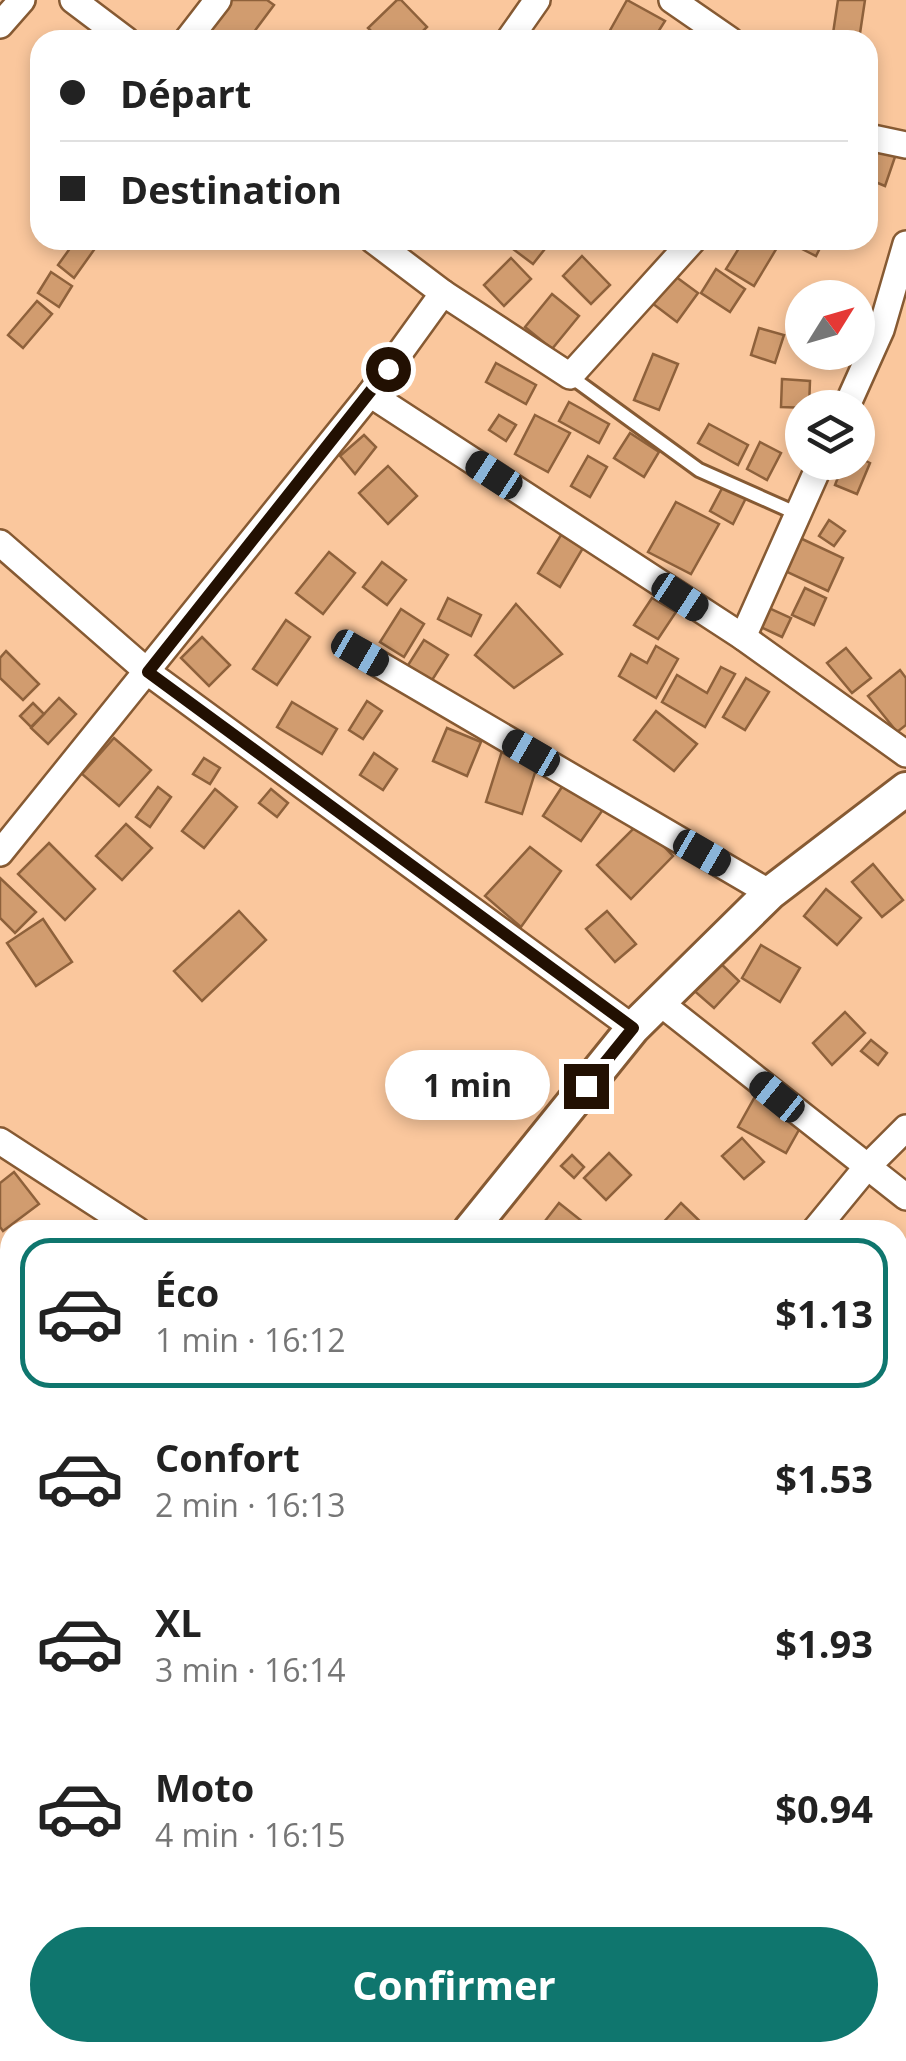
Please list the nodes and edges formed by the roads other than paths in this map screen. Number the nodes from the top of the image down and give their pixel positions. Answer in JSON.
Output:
{"nodes":[{"id":1,"x":22,"y":0,"type":"edge"},
{"id":2,"x":73,"y":0,"type":"edge"},
{"id":3,"x":218,"y":0,"type":"edge"},
{"id":4,"x":536,"y":0,"type":"edge"},
{"id":5,"x":672,"y":0,"type":"edge"},
{"id":6,"x":0,"y":24,"type":"edge"},
{"id":7,"x":113,"y":30,"type":"edge"},
{"id":8,"x":195,"y":30,"type":"edge"},
{"id":9,"x":515,"y":30,"type":"edge"},
{"id":10,"x":716,"y":30,"type":"edge"},
{"id":11,"x":878,"y":139,"type":"edge"},
{"id":12,"x":906,"y":145,"type":"edge"},
{"id":13,"x":906,"y":244,"type":"edge"},
{"id":14,"x":386,"y":250,"type":"edge"},
{"id":15,"x":683,"y":250,"type":"edge"},
{"id":16,"x":442,"y":293,"type":"junction"},
{"id":17,"x":894,"y":331,"type":"edge"},
{"id":18,"x":570,"y":376,"type":"junction"},
{"id":19,"x":857,"y":390,"type":"edge"},
{"id":20,"x":370,"y":394,"type":"junction"},
{"id":21,"x":814,"y":480,"type":"edge"},
{"id":22,"x":798,"y":514,"type":"junction"},
{"id":23,"x":0,"y":543,"type":"edge"},
{"id":24,"x":743,"y":637,"type":"junction"},
{"id":25,"x":360,"y":653,"type":"dead end"},
{"id":26,"x":148,"y":672,"type":"junction"},
{"id":27,"x":906,"y":754,"type":"edge"},
{"id":28,"x":906,"y":788,"type":"edge"},
{"id":29,"x":4,"y":841,"type":"edge"},
{"id":30,"x":770,"y":893,"type":"junction"},
{"id":31,"x":659,"y":1002,"type":"junction"},
{"id":32,"x":633,"y":1028,"type":"junction"},
{"id":33,"x":906,"y":1128,"type":"edge"},
{"id":34,"x":0,"y":1141,"type":"edge"},
{"id":35,"x":866,"y":1168,"type":"junction"},
{"id":36,"x":906,"y":1197,"type":"edge"},
{"id":37,"x":117,"y":1220,"type":"edge"},
{"id":38,"x":478,"y":1220,"type":"edge"},
{"id":39,"x":823,"y":1220,"type":"edge"}],
"edges":[{"from":1,"to":6,"type":"street"},
{"from":2,"to":7,"type":"street"},
{"from":3,"to":8,"type":"street"},
{"from":4,"to":9,"type":"street"},
{"from":5,"to":10,"type":"street"},
{"from":11,"to":12,"type":"street"},
{"from":13,"to":17,"type":"street"},
{"from":14,"to":16,"type":"street"},
{"from":15,"to":18,"type":"street"},
{"from":16,"to":18,"type":"street"},
{"from":16,"to":20,"type":"street"},
{"from":17,"to":19,"type":"street"},
{"from":18,"to":22,"type":"lane"},
{"from":20,"to":24,"type":"street"},
{"from":20,"to":26,"type":"street"},
{"from":21,"to":22,"type":"street"},
{"from":22,"to":24,"type":"street"},
{"from":23,"to":26,"type":"street"},
{"from":24,"to":27,"type":"street"},
{"from":25,"to":30,"type":"street"},
{"from":26,"to":29,"type":"street"},
{"from":26,"to":32,"type":"street"},
{"from":28,"to":30,"type":"street"},
{"from":30,"to":31,"type":"street"},
{"from":31,"to":32,"type":"street"},
{"from":31,"to":35,"type":"street"},
{"from":32,"to":38,"type":"street"},
{"from":33,"to":35,"type":"street"},
{"from":34,"to":37,"type":"street"},
{"from":35,"to":36,"type":"street"},
{"from":35,"to":39,"type":"street"}]}
